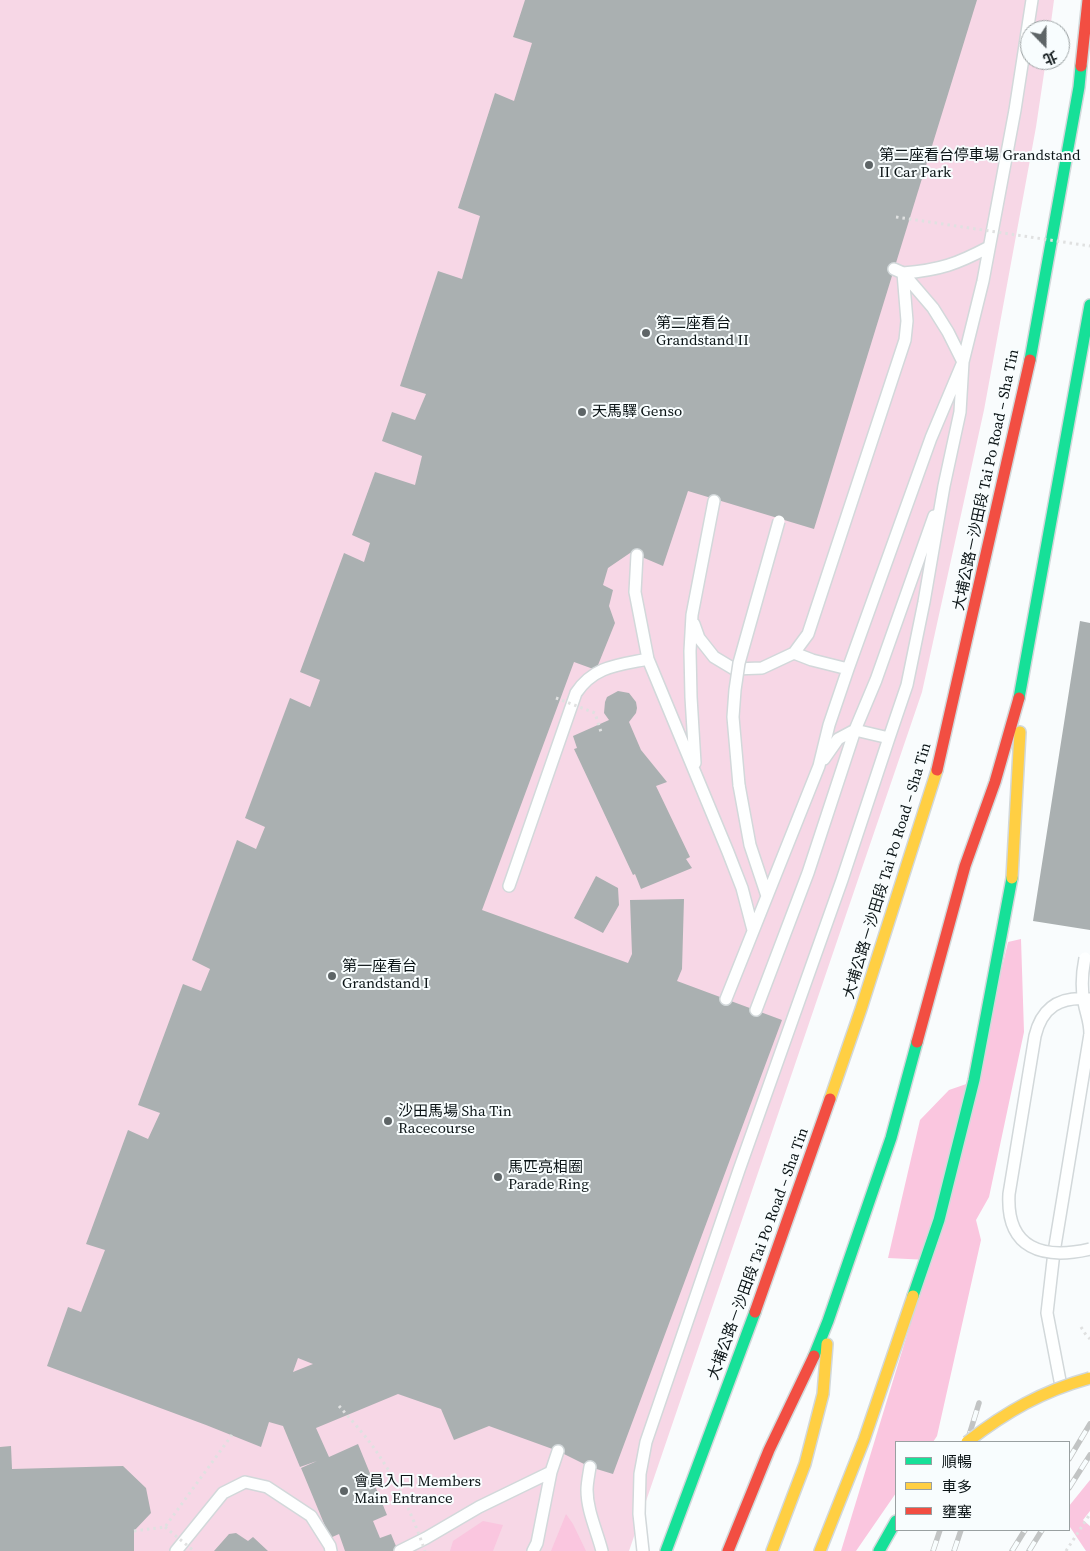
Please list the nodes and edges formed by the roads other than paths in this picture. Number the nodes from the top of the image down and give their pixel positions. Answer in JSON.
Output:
{"nodes":[{"id":1,"x":1032,"y":0,"type":"edge"},
{"id":2,"x":1088,"y":0,"type":"edge"},
{"id":3,"x":989,"y":248,"type":"junction"},
{"id":4,"x":899,"y":271,"type":"junction"},
{"id":5,"x":1090,"y":305,"type":"edge"},
{"id":6,"x":963,"y":362,"type":"junction"},
{"id":7,"x":944,"y":486,"type":"junction"},
{"id":8,"x":714,"y":501,"type":"dead end"},
{"id":9,"x":779,"y":521,"type":"dead end"},
{"id":10,"x":637,"y":555,"type":"dead end"},
{"id":11,"x":692,"y":616,"type":"junction"},
{"id":12,"x":794,"y":653,"type":"junction"},
{"id":13,"x":648,"y":659,"type":"junction"},
{"id":14,"x":848,"y":669,"type":"junction"},
{"id":15,"x":1018,"y":701,"type":"junction"},
{"id":16,"x":855,"y":730,"type":"junction"},
{"id":17,"x":889,"y":738,"type":"junction"},
{"id":18,"x":819,"y":766,"type":"junction"},
{"id":19,"x":696,"y":772,"type":"junction"},
{"id":20,"x":508,"y":886,"type":"dead end"},
{"id":21,"x":766,"y":896,"type":"junction"},
{"id":22,"x":753,"y":930,"type":"junction"},
{"id":23,"x":1090,"y":949,"type":"edge"},
{"id":24,"x":726,"y":999,"type":"dead end"},
{"id":25,"x":1090,"y":999,"type":"edge"},
{"id":26,"x":756,"y":1010,"type":"dead end"},
{"id":27,"x":1090,"y":1249,"type":"edge"},
{"id":28,"x":1054,"y":1252,"type":"junction"},
{"id":29,"x":828,"y":1321,"type":"junction"},
{"id":30,"x":1090,"y":1378,"type":"edge"},
{"id":31,"x":1061,"y":1386,"type":"junction"},
{"id":32,"x":968,"y":1441,"type":"edge"},
{"id":33,"x":558,"y":1451,"type":"dead end"},
{"id":34,"x":590,"y":1467,"type":"dead end"},
{"id":35,"x":551,"y":1472,"type":"junction"},
{"id":36,"x":895,"y":1523,"type":"edge"},
{"id":37,"x":176,"y":1551,"type":"edge"},
{"id":38,"x":331,"y":1551,"type":"edge"},
{"id":39,"x":400,"y":1551,"type":"edge"},
{"id":40,"x":533,"y":1551,"type":"edge"},
{"id":41,"x":602,"y":1551,"type":"edge"},
{"id":42,"x":643,"y":1551,"type":"edge"},
{"id":43,"x":666,"y":1551,"type":"edge"},
{"id":44,"x":728,"y":1551,"type":"edge"},
{"id":45,"x":772,"y":1551,"type":"edge"},
{"id":46,"x":820,"y":1551,"type":"edge"},
{"id":47,"x":879,"y":1551,"type":"edge"}],
"edges":[{"from":1,"to":3,"type":"lane"},
{"from":2,"to":43,"type":"main road","name":"大埔公路－沙田段 Tai Po Road – Sha Tin"},
{"from":3,"to":4,"type":"lane"},
{"from":3,"to":6,"type":"lane"},
{"from":4,"to":6,"type":"lane"},
{"from":4,"to":12,"type":"lane"},
{"from":5,"to":15,"type":"main road"},
{"from":6,"to":7,"type":"lane"},
{"from":6,"to":14,"type":"lane"},
{"from":7,"to":16,"type":"lane"},
{"from":7,"to":17,"type":"lane"},
{"from":8,"to":11,"type":"lane"},
{"from":9,"to":21,"type":"lane","bridge":true},
{"from":10,"to":13,"type":"lane"},
{"from":11,"to":12,"type":"lane"},
{"from":11,"to":19,"type":"lane"},
{"from":12,"to":14,"type":"lane"},
{"from":13,"to":19,"type":"lane"},
{"from":13,"to":20,"type":"lane"},
{"from":14,"to":18,"type":"lane"},
{"from":15,"to":29,"type":"main road"},
{"from":15,"to":46,"type":"main road"},
{"from":16,"to":17,"type":"lane"},
{"from":16,"to":18,"type":"lane"},
{"from":16,"to":26,"type":"lane"},
{"from":17,"to":42,"type":"lane"},
{"from":18,"to":21,"type":"lane"},
{"from":19,"to":22,"type":"lane"},
{"from":21,"to":22,"type":"lane"},
{"from":22,"to":24,"type":"lane"},
{"from":23,"to":28,"type":"lane","bridge":true},
{"from":25,"to":28,"type":"lane","bridge":true},
{"from":27,"to":28,"type":"lane","bridge":true},
{"from":28,"to":31,"type":"lane"},
{"from":29,"to":44,"type":"main road"},
{"from":29,"to":45,"type":"main road"},
{"from":30,"to":31,"type":"main road","bridge":true},
{"from":31,"to":32,"type":"main road","bridge":true},
{"from":33,"to":35,"type":"lane"},
{"from":34,"to":41,"type":"lane"},
{"from":35,"to":39,"type":"lane"},
{"from":35,"to":40,"type":"lane"},
{"from":36,"to":47,"type":"main road"},
{"from":37,"to":38,"type":"lane"}]}
